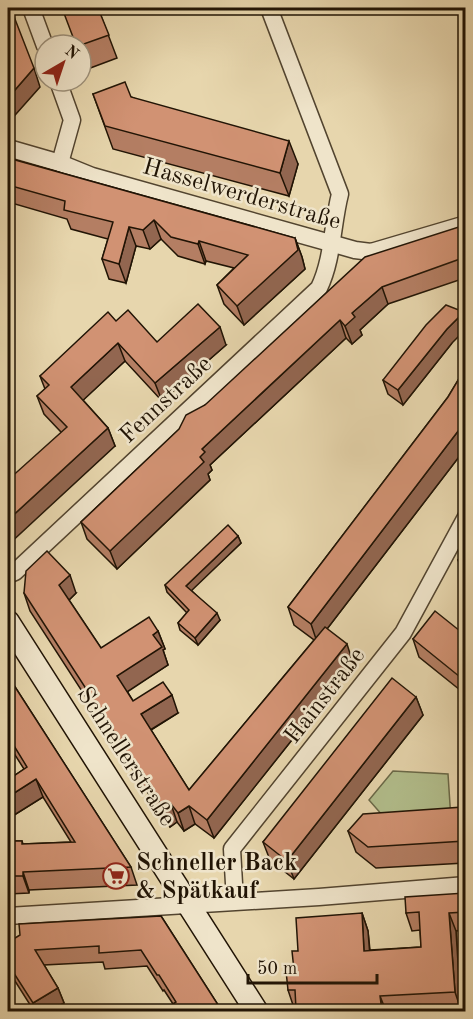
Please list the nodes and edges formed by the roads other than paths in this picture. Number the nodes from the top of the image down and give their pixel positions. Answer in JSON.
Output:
{"nodes":[{"id":1,"x":31,"y":8,"type":"edge"},
{"id":2,"x":269,"y":8,"type":"edge"},
{"id":3,"x":40,"y":33,"type":"edge"},
{"id":4,"x":62,"y":93,"type":"edge"},
{"id":5,"x":8,"y":148,"type":"edge"},
{"id":6,"x":60,"y":163,"type":"junction"},
{"id":7,"x":465,"y":224,"type":"edge"},
{"id":8,"x":331,"y":242,"type":"junction"},
{"id":9,"x":465,"y":516,"type":"edge"},
{"id":10,"x":8,"y":575,"type":"edge"},
{"id":11,"x":8,"y":622,"type":"edge"},
{"id":12,"x":465,"y":885,"type":"edge"},
{"id":13,"x":234,"y":901,"type":"junction"},
{"id":14,"x":190,"y":904,"type":"junction"},
{"id":15,"x":8,"y":916,"type":"edge"},
{"id":16,"x":257,"y":1011,"type":"edge"}],
"edges":[{"from":1,"to":3,"type":"street"},
{"from":2,"to":8,"type":"street","name":"Fennstraße"},
{"from":4,"to":6,"type":"street"},
{"from":5,"to":6,"type":"street","name":"Hasselwerderstraße"},
{"from":6,"to":8,"type":"street","name":"Hasselwerderstraße"},
{"from":7,"to":8,"type":"street","name":"Hasselwerderstraße"},
{"from":8,"to":10,"type":"street","name":"Fennstraße"},
{"from":9,"to":13,"type":"street","name":"Hainstraße"},
{"from":11,"to":14,"type":"main road","name":"Schnellerstraße"},
{"from":12,"to":13,"type":"street"},
{"from":13,"to":14,"type":"street"},
{"from":14,"to":15,"type":"street"},
{"from":14,"to":16,"type":"main road","name":"Schnellerstraße"}]}
